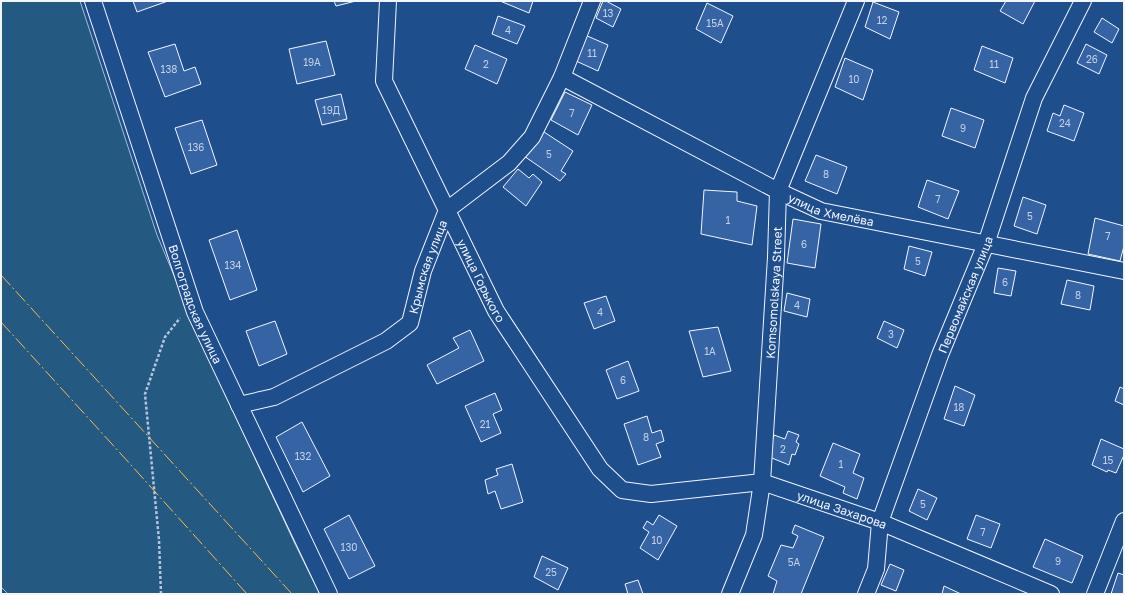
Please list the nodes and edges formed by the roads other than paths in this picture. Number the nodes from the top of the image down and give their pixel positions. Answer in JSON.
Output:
{"nodes":[{"id":1,"x":93,"y":1,"type":"edge"},
{"id":2,"x":388,"y":1,"type":"edge"},
{"id":3,"x":592,"y":1,"type":"edge"},
{"id":4,"x":856,"y":1,"type":"edge"},
{"id":5,"x":1083,"y":1,"type":"edge"},
{"id":6,"x":562,"y":77,"type":"junction"},
{"id":7,"x":778,"y":191,"type":"junction"},
{"id":8,"x":447,"y":210,"type":"junction"},
{"id":9,"x":986,"y":244,"type":"junction"},
{"id":10,"x":1124,"y":271,"type":"edge"},
{"id":11,"x":239,"y":405,"type":"junction"},
{"id":12,"x":762,"y":482,"type":"junction"},
{"id":13,"x":622,"y":490,"type":"joint"},
{"id":14,"x":1124,"y":521,"type":"edge"},
{"id":15,"x":880,"y":522,"type":"junction"},
{"id":16,"x":330,"y":594,"type":"edge"},
{"id":17,"x":730,"y":594,"type":"edge"},
{"id":18,"x":866,"y":594,"type":"edge"},
{"id":19,"x":1051,"y":594,"type":"edge"},
{"id":20,"x":1095,"y":594,"type":"edge"}],
"edges":[{"from":1,"to":11,"type":"street","name":"Волгоградская улица"},
{"from":2,"to":8,"type":"street","name":"улица Горького"},
{"from":3,"to":6,"type":"street","name":"Крымская улица"},
{"from":4,"to":7,"type":"street","name":"Komsomolskaya Street"},
{"from":5,"to":9,"type":"street","name":"Первомайская улица"},
{"from":6,"to":7,"type":"street","name":"улица Хмелёва"},
{"from":6,"to":8,"type":"street","name":"Крымская улица"},
{"from":7,"to":9,"type":"street","name":"улица Хмелёва"},
{"from":7,"to":12,"type":"street","name":"Komsomolskaya Street"},
{"from":8,"to":11,"type":"street","name":"Крымская улица"},
{"from":8,"to":13,"type":"street","name":"улица Горького"},
{"from":9,"to":10,"type":"street","name":"улица Хмелёва"},
{"from":9,"to":15,"type":"street","name":"Первомайская улица"},
{"from":11,"to":16,"type":"street","name":"Волгоградская улица"},
{"from":12,"to":13,"type":"street","name":"улица Захарова"},
{"from":12,"to":15,"type":"street","name":"улица Захарова"},
{"from":12,"to":17,"type":"street","name":"Komsomolskaya Street"},
{"from":14,"to":20,"type":"street"},
{"from":15,"to":18,"type":"street","name":"Первомайская улица"},
{"from":15,"to":19,"type":"street","name":"улица Захарова"}]}
